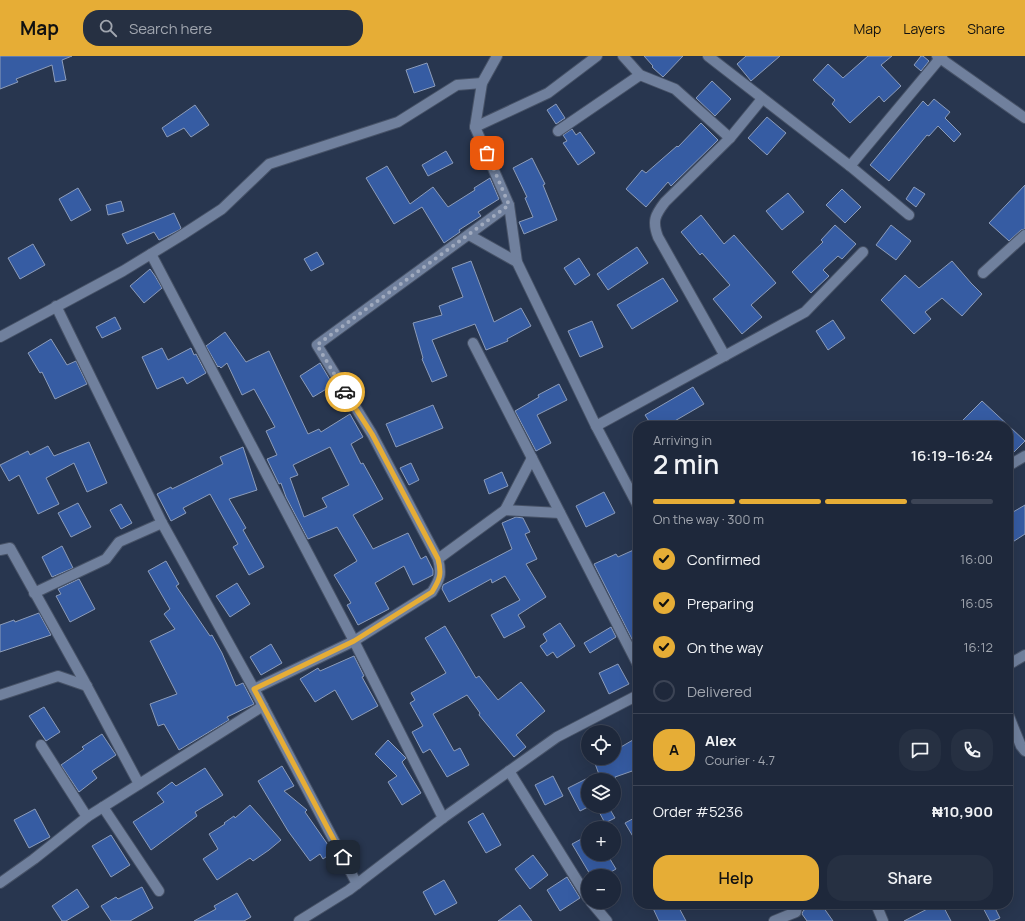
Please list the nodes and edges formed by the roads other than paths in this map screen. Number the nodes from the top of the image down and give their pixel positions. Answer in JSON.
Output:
{"nodes":[{"id":1,"x":497,"y":56,"type":"edge"},
{"id":2,"x":597,"y":56,"type":"edge"},
{"id":3,"x":623,"y":56,"type":"edge"},
{"id":4,"x":708,"y":56,"type":"edge"},
{"id":5,"x":940,"y":57,"type":"edge"},
{"id":6,"x":640,"y":75,"type":"junction"},
{"id":7,"x":482,"y":83,"type":"junction"},
{"id":8,"x":762,"y":99,"type":"junction"},
{"id":9,"x":1025,"y":118,"type":"edge"},
{"id":10,"x":475,"y":127,"type":"junction"},
{"id":11,"x":558,"y":131,"type":"dead end"},
{"id":12,"x":730,"y":138,"type":"junction"},
{"id":13,"x":850,"y":166,"type":"junction"},
{"id":14,"x":509,"y":205,"type":"junction"},
{"id":15,"x":909,"y":215,"type":"dead end"},
{"id":16,"x":469,"y":235,"type":"junction"},
{"id":17,"x":1025,"y":235,"type":"edge"},
{"id":18,"x":863,"y":252,"type":"dead end"},
{"id":19,"x":151,"y":254,"type":"junction"},
{"id":20,"x":517,"y":262,"type":"junction"},
{"id":21,"x":982,"y":273,"type":"dead end"},
{"id":22,"x":56,"y":306,"type":"junction"},
{"id":23,"x":0,"y":337,"type":"edge"},
{"id":24,"x":473,"y":343,"type":"dead end"},
{"id":25,"x":725,"y":356,"type":"junction"},
{"id":26,"x":596,"y":426,"type":"junction"},
{"id":27,"x":1025,"y":456,"type":"edge"},
{"id":28,"x":532,"y":458,"type":"junction"},
{"id":29,"x":1013,"y":463,"type":"edge"},
{"id":30,"x":633,"y":496,"type":"edge"},
{"id":31,"x":505,"y":510,"type":"junction"},
{"id":32,"x":560,"y":513,"type":"junction"},
{"id":33,"x":162,"y":523,"type":"junction"},
{"id":34,"x":0,"y":550,"type":"edge"},
{"id":35,"x":438,"y":559,"type":"junction"},
{"id":36,"x":34,"y":592,"type":"junction"},
{"id":37,"x":354,"y":641,"type":"junction"},
{"id":38,"x":633,"y":655,"type":"edge"},
{"id":39,"x":1025,"y":655,"type":"edge"},
{"id":40,"x":1013,"y":661,"type":"edge"},
{"id":41,"x":87,"y":686,"type":"junction"},
{"id":42,"x":254,"y":689,"type":"junction"},
{"id":43,"x":0,"y":696,"type":"edge"},
{"id":44,"x":633,"y":698,"type":"edge"},
{"id":45,"x":263,"y":706,"type":"junction"},
{"id":46,"x":1013,"y":726,"type":"edge"},
{"id":47,"x":41,"y":745,"type":"dead end"},
{"id":48,"x":1025,"y":751,"type":"edge"},
{"id":49,"x":510,"y":771,"type":"junction"},
{"id":50,"x":139,"y":784,"type":"junction"},
{"id":51,"x":103,"y":807,"type":"junction"},
{"id":52,"x":87,"y":817,"type":"junction"},
{"id":53,"x":443,"y":818,"type":"junction"},
{"id":54,"x":0,"y":883,"type":"edge"},
{"id":55,"x":357,"y":884,"type":"junction"},
{"id":56,"x":581,"y":887,"type":"edge"},
{"id":57,"x":159,"y":891,"type":"dead end"},
{"id":58,"x":597,"y":909,"type":"edge"},
{"id":59,"x":796,"y":909,"type":"edge"},
{"id":60,"x":878,"y":909,"type":"edge"},
{"id":61,"x":299,"y":921,"type":"edge"},
{"id":62,"x":607,"y":921,"type":"edge"},
{"id":63,"x":774,"y":921,"type":"edge"},
{"id":64,"x":883,"y":921,"type":"edge"}],
"edges":[{"from":1,"to":7,"type":"street"},
{"from":2,"to":10,"type":"street"},
{"from":3,"to":6,"type":"street"},
{"from":4,"to":8,"type":"street"},
{"from":5,"to":9,"type":"street"},
{"from":5,"to":13,"type":"street"},
{"from":6,"to":11,"type":"street"},
{"from":6,"to":12,"type":"street"},
{"from":7,"to":10,"type":"street"},
{"from":7,"to":19,"type":"street"},
{"from":8,"to":12,"type":"street"},
{"from":8,"to":13,"type":"street"},
{"from":10,"to":14,"type":"street"},
{"from":12,"to":25,"type":"street"},
{"from":13,"to":15,"type":"street"},
{"from":14,"to":16,"type":"street"},
{"from":14,"to":20,"type":"street"},
{"from":16,"to":20,"type":"street"},
{"from":16,"to":35,"type":"street"},
{"from":17,"to":21,"type":"street"},
{"from":18,"to":25,"type":"street"},
{"from":19,"to":22,"type":"street"},
{"from":19,"to":37,"type":"street"},
{"from":20,"to":26,"type":"street"},
{"from":22,"to":23,"type":"street"},
{"from":22,"to":33,"type":"street"},
{"from":24,"to":28,"type":"street"},
{"from":25,"to":26,"type":"street"},
{"from":26,"to":30,"type":"street"},
{"from":27,"to":29,"type":"street"},
{"from":28,"to":31,"type":"street"},
{"from":28,"to":32,"type":"street"},
{"from":31,"to":32,"type":"street"},
{"from":31,"to":35,"type":"street"},
{"from":32,"to":38,"type":"street"},
{"from":33,"to":36,"type":"street"},
{"from":33,"to":42,"type":"street"},
{"from":34,"to":36,"type":"street"},
{"from":35,"to":37,"type":"street"},
{"from":36,"to":41,"type":"street"},
{"from":37,"to":42,"type":"street"},
{"from":37,"to":53,"type":"street"},
{"from":39,"to":40,"type":"street"},
{"from":41,"to":43,"type":"street"},
{"from":41,"to":50,"type":"street"},
{"from":42,"to":45,"type":"street"},
{"from":44,"to":49,"type":"street"},
{"from":45,"to":50,"type":"street"},
{"from":45,"to":55,"type":"street"},
{"from":46,"to":48,"type":"street"},
{"from":47,"to":52,"type":"street"},
{"from":49,"to":53,"type":"street"},
{"from":49,"to":56,"type":"street"},
{"from":50,"to":51,"type":"street"},
{"from":51,"to":52,"type":"street"},
{"from":51,"to":57,"type":"street"},
{"from":52,"to":54,"type":"street"},
{"from":53,"to":55,"type":"street"},
{"from":55,"to":61,"type":"street"},
{"from":58,"to":62,"type":"street"},
{"from":59,"to":63,"type":"street"},
{"from":60,"to":64,"type":"street"}]}
